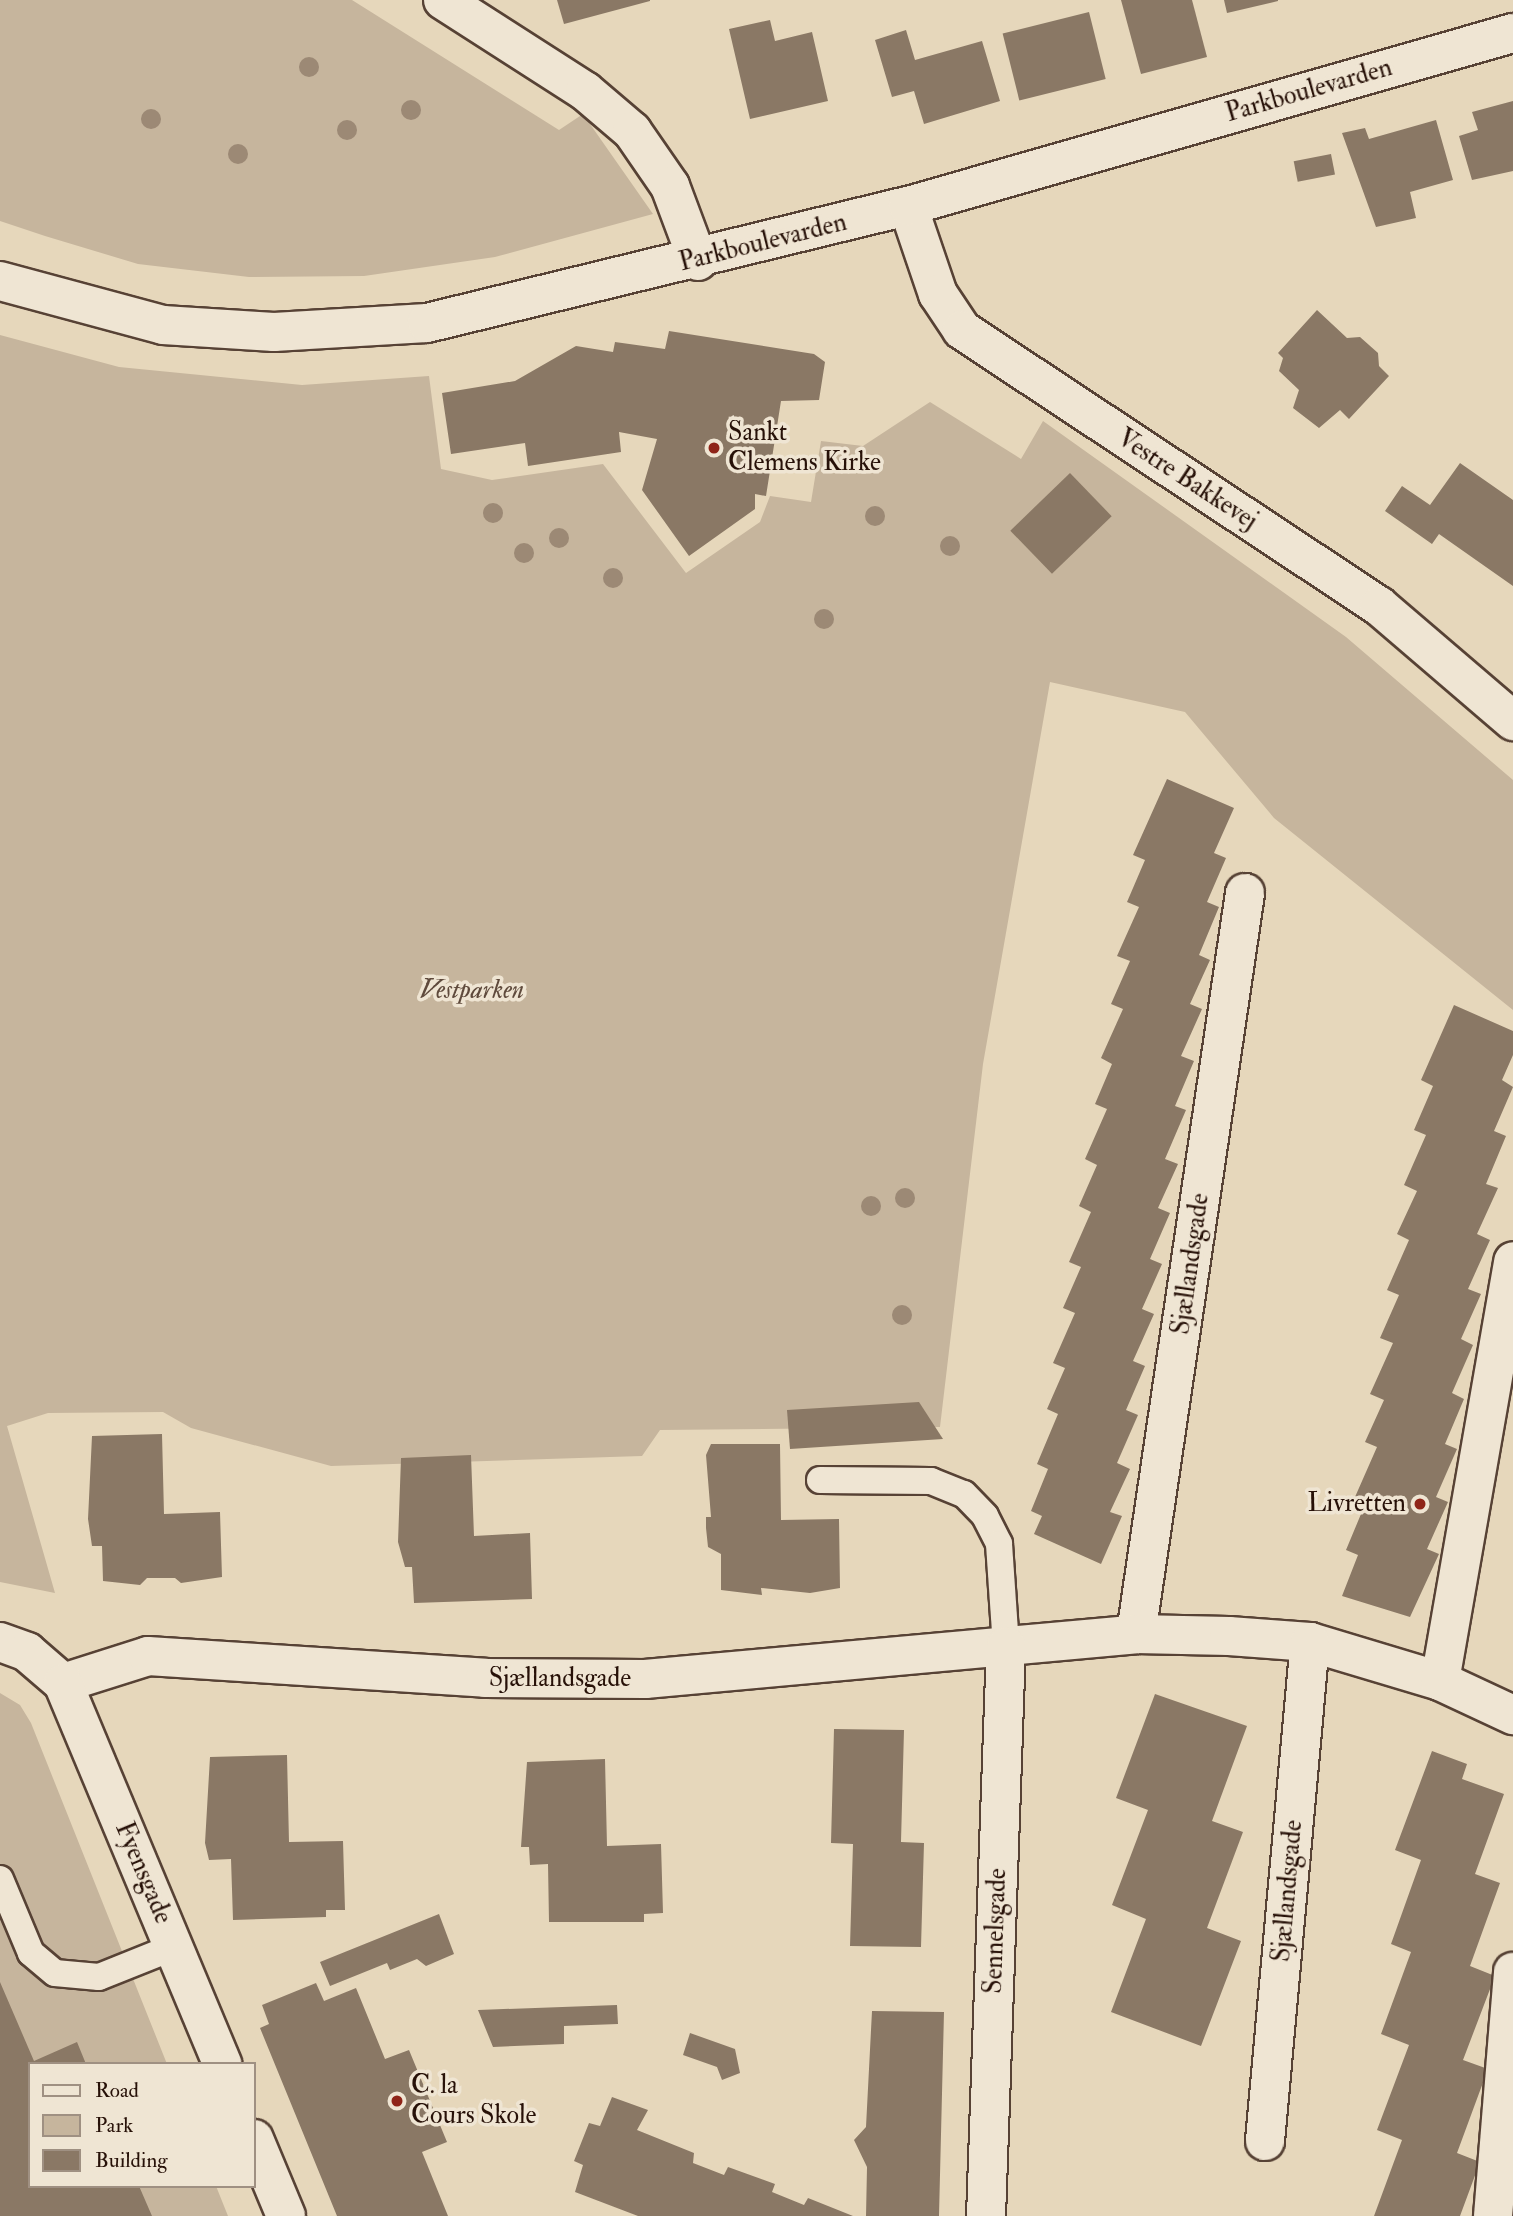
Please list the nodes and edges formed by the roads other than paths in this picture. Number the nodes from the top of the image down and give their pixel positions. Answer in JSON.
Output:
{"nodes":[{"id":1,"x":443,"y":0,"type":"edge"},
{"id":2,"x":1513,"y":33,"type":"edge"},
{"id":3,"x":908,"y":206,"type":"junction"},
{"id":4,"x":698,"y":261,"type":"junction"},
{"id":5,"x":0,"y":281,"type":"edge"},
{"id":6,"x":1513,"y":721,"type":"edge"},
{"id":7,"x":1245,"y":893,"type":"dead end"},
{"id":8,"x":1513,"y":1261,"type":"edge"},
{"id":9,"x":820,"y":1480,"type":"dead end"},
{"id":10,"x":1136,"y":1634,"type":"junction"},
{"id":11,"x":0,"y":1642,"type":"edge"},
{"id":12,"x":1310,"y":1642,"type":"junction"},
{"id":13,"x":1006,"y":1646,"type":"junction"},
{"id":14,"x":1440,"y":1681,"type":"junction"},
{"id":15,"x":63,"y":1683,"type":"junction"},
{"id":16,"x":1513,"y":1715,"type":"edge"},
{"id":17,"x":0,"y":1879,"type":"edge"},
{"id":18,"x":174,"y":1947,"type":"junction"},
{"id":19,"x":1513,"y":1972,"type":"edge"},
{"id":20,"x":221,"y":2062,"type":"edge"},
{"id":21,"x":1265,"y":2141,"type":"dead end"},
{"id":22,"x":256,"y":2144,"type":"edge"},
{"id":23,"x":286,"y":2216,"type":"edge"},
{"id":24,"x":986,"y":2216,"type":"edge"},
{"id":25,"x":1493,"y":2216,"type":"edge"}],
"edges":[{"from":1,"to":4,"type":"street"},
{"from":2,"to":3,"type":"street","name":"Parkboulevarden"},
{"from":3,"to":4,"type":"street","name":"Parkboulevarden"},
{"from":3,"to":6,"type":"street","name":"Vestre Bakkevej"},
{"from":4,"to":5,"type":"street","name":"Parkboulevarden"},
{"from":7,"to":10,"type":"street","name":"Sjællandsgade"},
{"from":8,"to":14,"type":"street"},
{"from":9,"to":13,"type":"lane"},
{"from":10,"to":12,"type":"street","name":"Sjællandsgade"},
{"from":10,"to":13,"type":"street","name":"Sjællandsgade"},
{"from":11,"to":15,"type":"street"},
{"from":12,"to":14,"type":"street","name":"Sjællandsgade"},
{"from":12,"to":21,"type":"street","name":"Sjællandsgade"},
{"from":13,"to":15,"type":"street","name":"Sjællandsgade"},
{"from":13,"to":24,"type":"street","name":"Sennelsgade"},
{"from":14,"to":16,"type":"street","name":"Sjællandsgade"},
{"from":15,"to":18,"type":"street","name":"Fyensgade"},
{"from":17,"to":18,"type":"lane"},
{"from":18,"to":20,"type":"street","name":"Fyensgade"},
{"from":19,"to":25,"type":"street"},
{"from":22,"to":23,"type":"street"}]}
